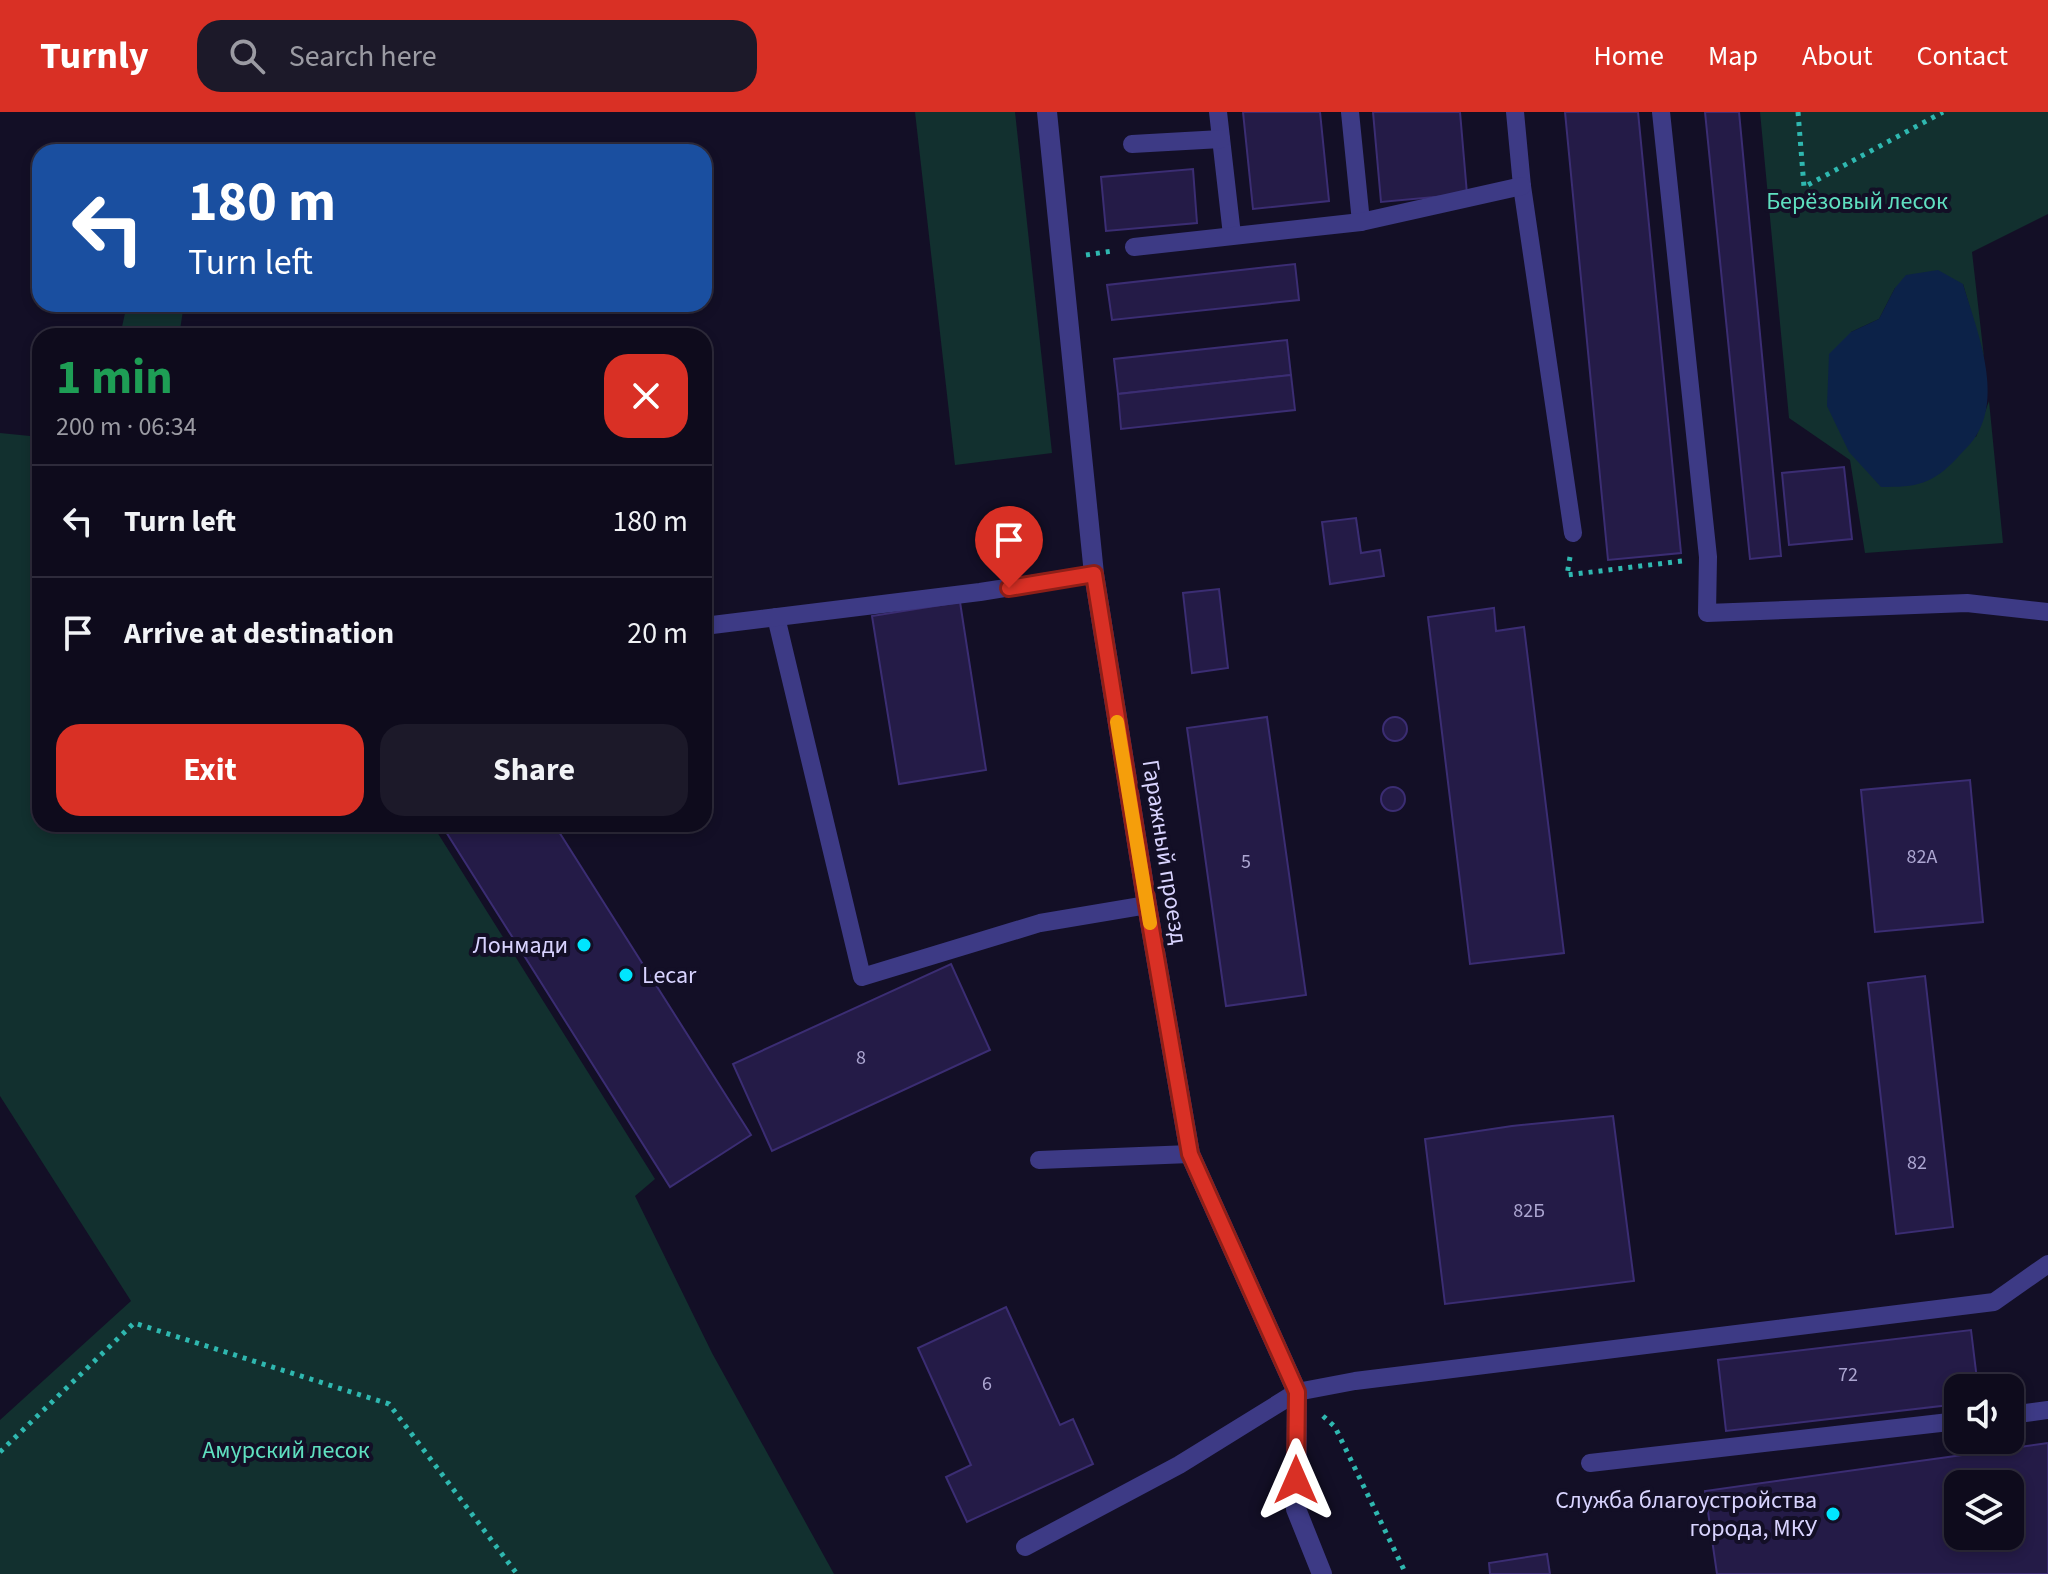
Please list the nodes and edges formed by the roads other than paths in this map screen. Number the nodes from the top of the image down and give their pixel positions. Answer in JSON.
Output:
{"nodes":[{"id":1,"x":1047,"y":112,"type":"edge"},
{"id":2,"x":1218,"y":112,"type":"edge"},
{"id":3,"x":1350,"y":112,"type":"edge"},
{"id":4,"x":1515,"y":112,"type":"edge"},
{"id":5,"x":1661,"y":112,"type":"edge"},
{"id":6,"x":1221,"y":139,"type":"junction"},
{"id":7,"x":1132,"y":144,"type":"dead end"},
{"id":8,"x":1522,"y":186,"type":"junction"},
{"id":9,"x":1361,"y":222,"type":"junction"},
{"id":10,"x":1232,"y":235,"type":"junction"},
{"id":11,"x":1134,"y":247,"type":"road end"},
{"id":12,"x":1573,"y":533,"type":"road end"},
{"id":13,"x":1094,"y":574,"type":"junction"},
{"id":14,"x":2048,"y":612,"type":"edge"},
{"id":15,"x":776,"y":617,"type":"junction"},
{"id":16,"x":712,"y":625,"type":"edge"},
{"id":17,"x":1147,"y":905,"type":"junction"},
{"id":18,"x":1190,"y":1154,"type":"junction"},
{"id":19,"x":1039,"y":1160,"type":"dead end"},
{"id":20,"x":2048,"y":1264,"type":"edge"},
{"id":21,"x":1297,"y":1392,"type":"junction"},
{"id":22,"x":2048,"y":1410,"type":"edge"},
{"id":23,"x":2024,"y":1413,"type":"edge"},
{"id":24,"x":1944,"y":1423,"type":"edge"},
{"id":25,"x":1590,"y":1463,"type":"dead end"},
{"id":26,"x":1025,"y":1547,"type":"dead end"},
{"id":27,"x":1322,"y":1574,"type":"edge"}],
"edges":[{"from":1,"to":13,"type":"street","name":"Гаражный проезд"},
{"from":2,"to":6,"type":"lane"},
{"from":3,"to":9,"type":"lane"},
{"from":4,"to":8,"type":"lane"},
{"from":5,"to":14,"type":"lane"},
{"from":6,"to":7,"type":"lane"},
{"from":6,"to":10,"type":"lane"},
{"from":8,"to":9,"type":"lane"},
{"from":8,"to":12,"type":"lane"},
{"from":9,"to":10,"type":"lane"},
{"from":10,"to":11,"type":"lane"},
{"from":13,"to":15,"type":"lane"},
{"from":13,"to":17,"type":"street","name":"Гаражный проезд"},
{"from":15,"to":16,"type":"lane"},
{"from":15,"to":17,"type":"lane"},
{"from":17,"to":18,"type":"street","name":"Гаражный проезд"},
{"from":18,"to":19,"type":"lane"},
{"from":18,"to":21,"type":"street","name":"Гаражный проезд"},
{"from":20,"to":21,"type":"lane"},
{"from":21,"to":26,"type":"lane"},
{"from":21,"to":27,"type":"street","name":"Гаражный проезд"},
{"from":22,"to":23,"type":"lane"},
{"from":24,"to":25,"type":"lane"}]}
